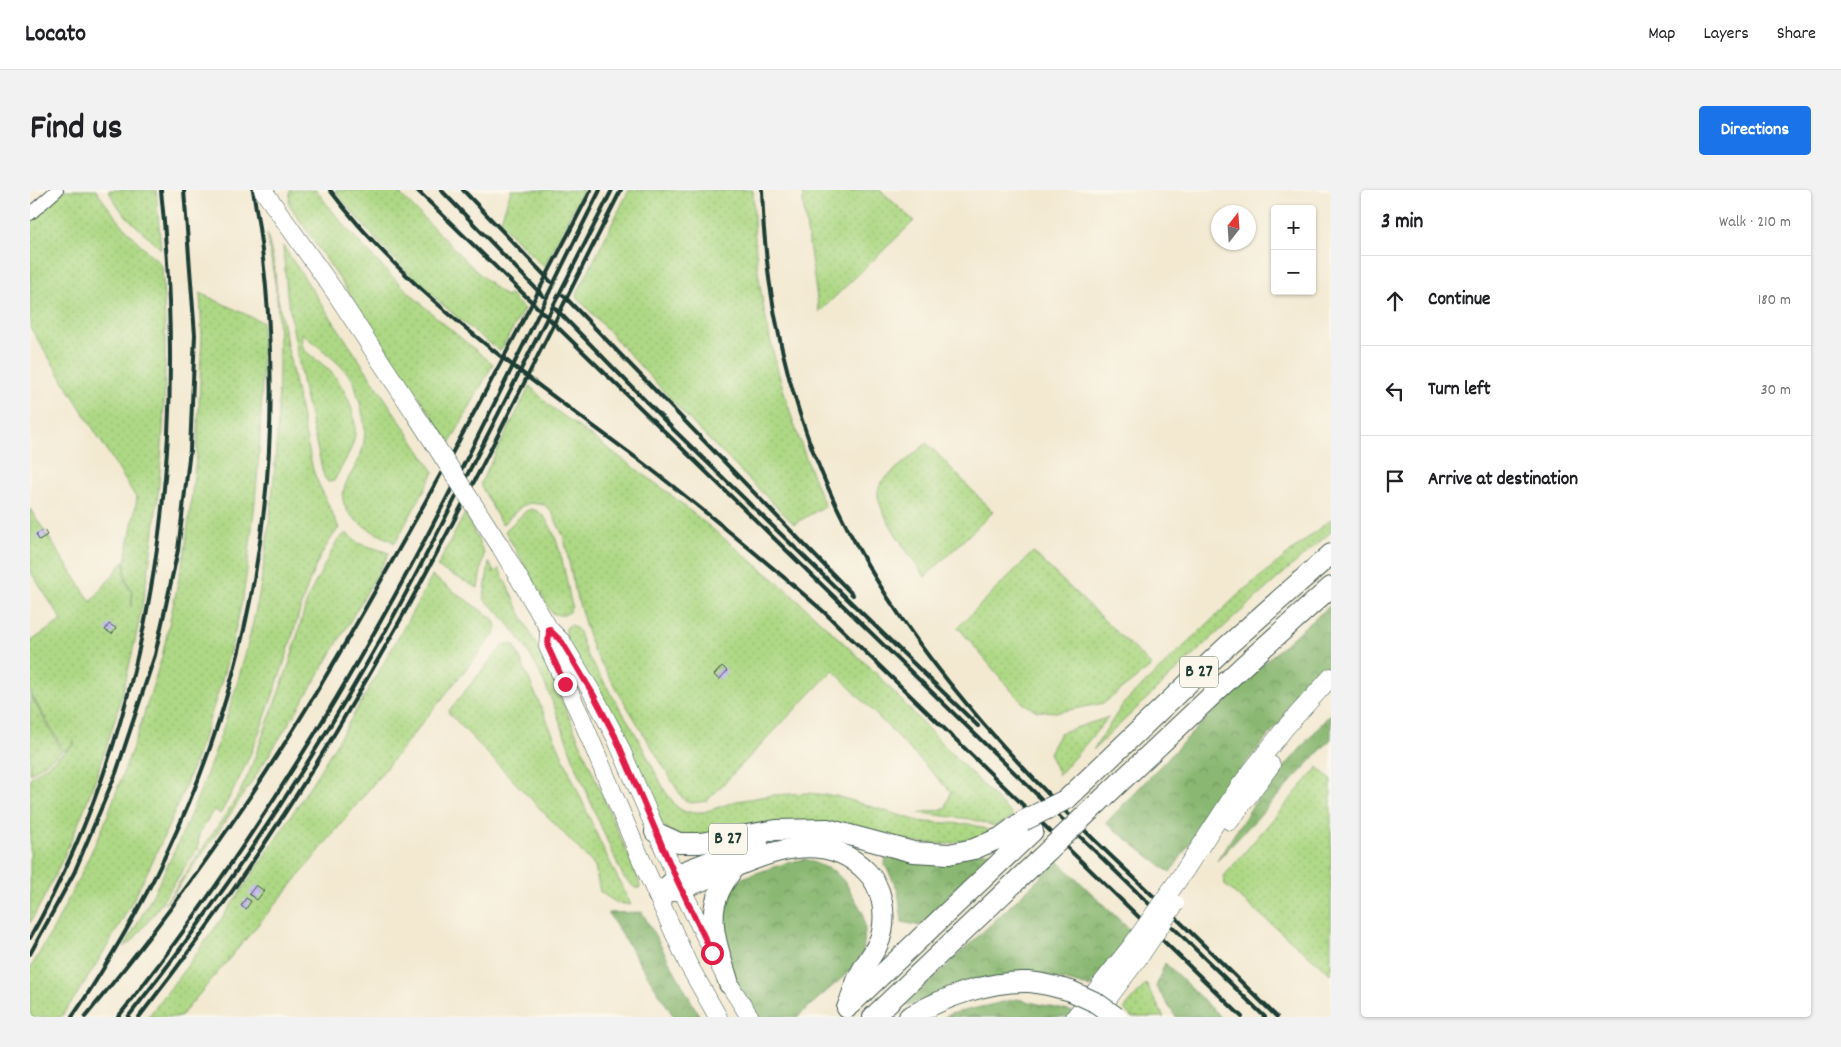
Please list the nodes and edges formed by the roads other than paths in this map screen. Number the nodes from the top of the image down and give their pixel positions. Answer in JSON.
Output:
{"nodes":[{"id":1,"x":57,"y":190,"type":"edge"},
{"id":2,"x":263,"y":190,"type":"edge"},
{"id":3,"x":30,"y":214,"type":"edge"},
{"id":4,"x":1331,"y":554,"type":"edge"},
{"id":5,"x":1331,"y":588,"type":"edge"},
{"id":6,"x":549,"y":629,"type":"junction"},
{"id":7,"x":1331,"y":677,"type":"edge"},
{"id":8,"x":1331,"y":694,"type":"edge"},
{"id":9,"x":1028,"y":826,"type":"junction"},
{"id":10,"x":803,"y":829,"type":"junction"},
{"id":11,"x":655,"y":832,"type":"junction"},
{"id":12,"x":734,"y":867,"type":"junction"},
{"id":13,"x":1189,"y":873,"type":"junction"},
{"id":14,"x":678,"y":883,"type":"junction"},
{"id":15,"x":658,"y":895,"type":"junction"},
{"id":16,"x":1138,"y":949,"type":"junction"},
{"id":17,"x":729,"y":984,"type":"junction"},
{"id":18,"x":842,"y":1012,"type":"edge"},
{"id":19,"x":718,"y":1017,"type":"edge"},
{"id":20,"x":750,"y":1017,"type":"edge"},
{"id":21,"x":873,"y":1017,"type":"edge"},
{"id":22,"x":909,"y":1017,"type":"edge"},
{"id":23,"x":1075,"y":1017,"type":"edge"},
{"id":24,"x":1094,"y":1017,"type":"edge"},
{"id":25,"x":1116,"y":1017,"type":"edge"}],
"edges":[{"from":1,"to":3,"type":"street"},
{"from":2,"to":6,"type":"main road","bridge":true},
{"from":4,"to":9,"type":"highway","number":"B 27","bridge":true},
{"from":5,"to":21,"type":"highway","number":"B 27","bridge":true},
{"from":6,"to":11,"type":"main road"},
{"from":6,"to":15,"type":"main road"},
{"from":7,"to":13,"type":"main road"},
{"from":8,"to":13,"type":"main road"},
{"from":9,"to":10,"type":"highway","number":"B 27"},
{"from":9,"to":18,"type":"highway","number":"B 27"},
{"from":10,"to":11,"type":"highway","number":"B 27"},
{"from":10,"to":14,"type":"highway","number":"B 27"},
{"from":11,"to":14,"type":"main road"},
{"from":12,"to":14,"type":"highway","number":"B 27"},
{"from":12,"to":17,"type":"highway","number":"B 27"},
{"from":12,"to":18,"type":"highway","number":"B 27"},
{"from":13,"to":16,"type":"main road","bridge":true},
{"from":14,"to":15,"type":"highway","number":"B 27"},
{"from":14,"to":17,"type":"main road"},
{"from":15,"to":19,"type":"main road"},
{"from":16,"to":23,"type":"main road"},
{"from":16,"to":24,"type":"main road"},
{"from":17,"to":20,"type":"main road"},
{"from":22,"to":25,"type":"highway","bridge":true}]}
